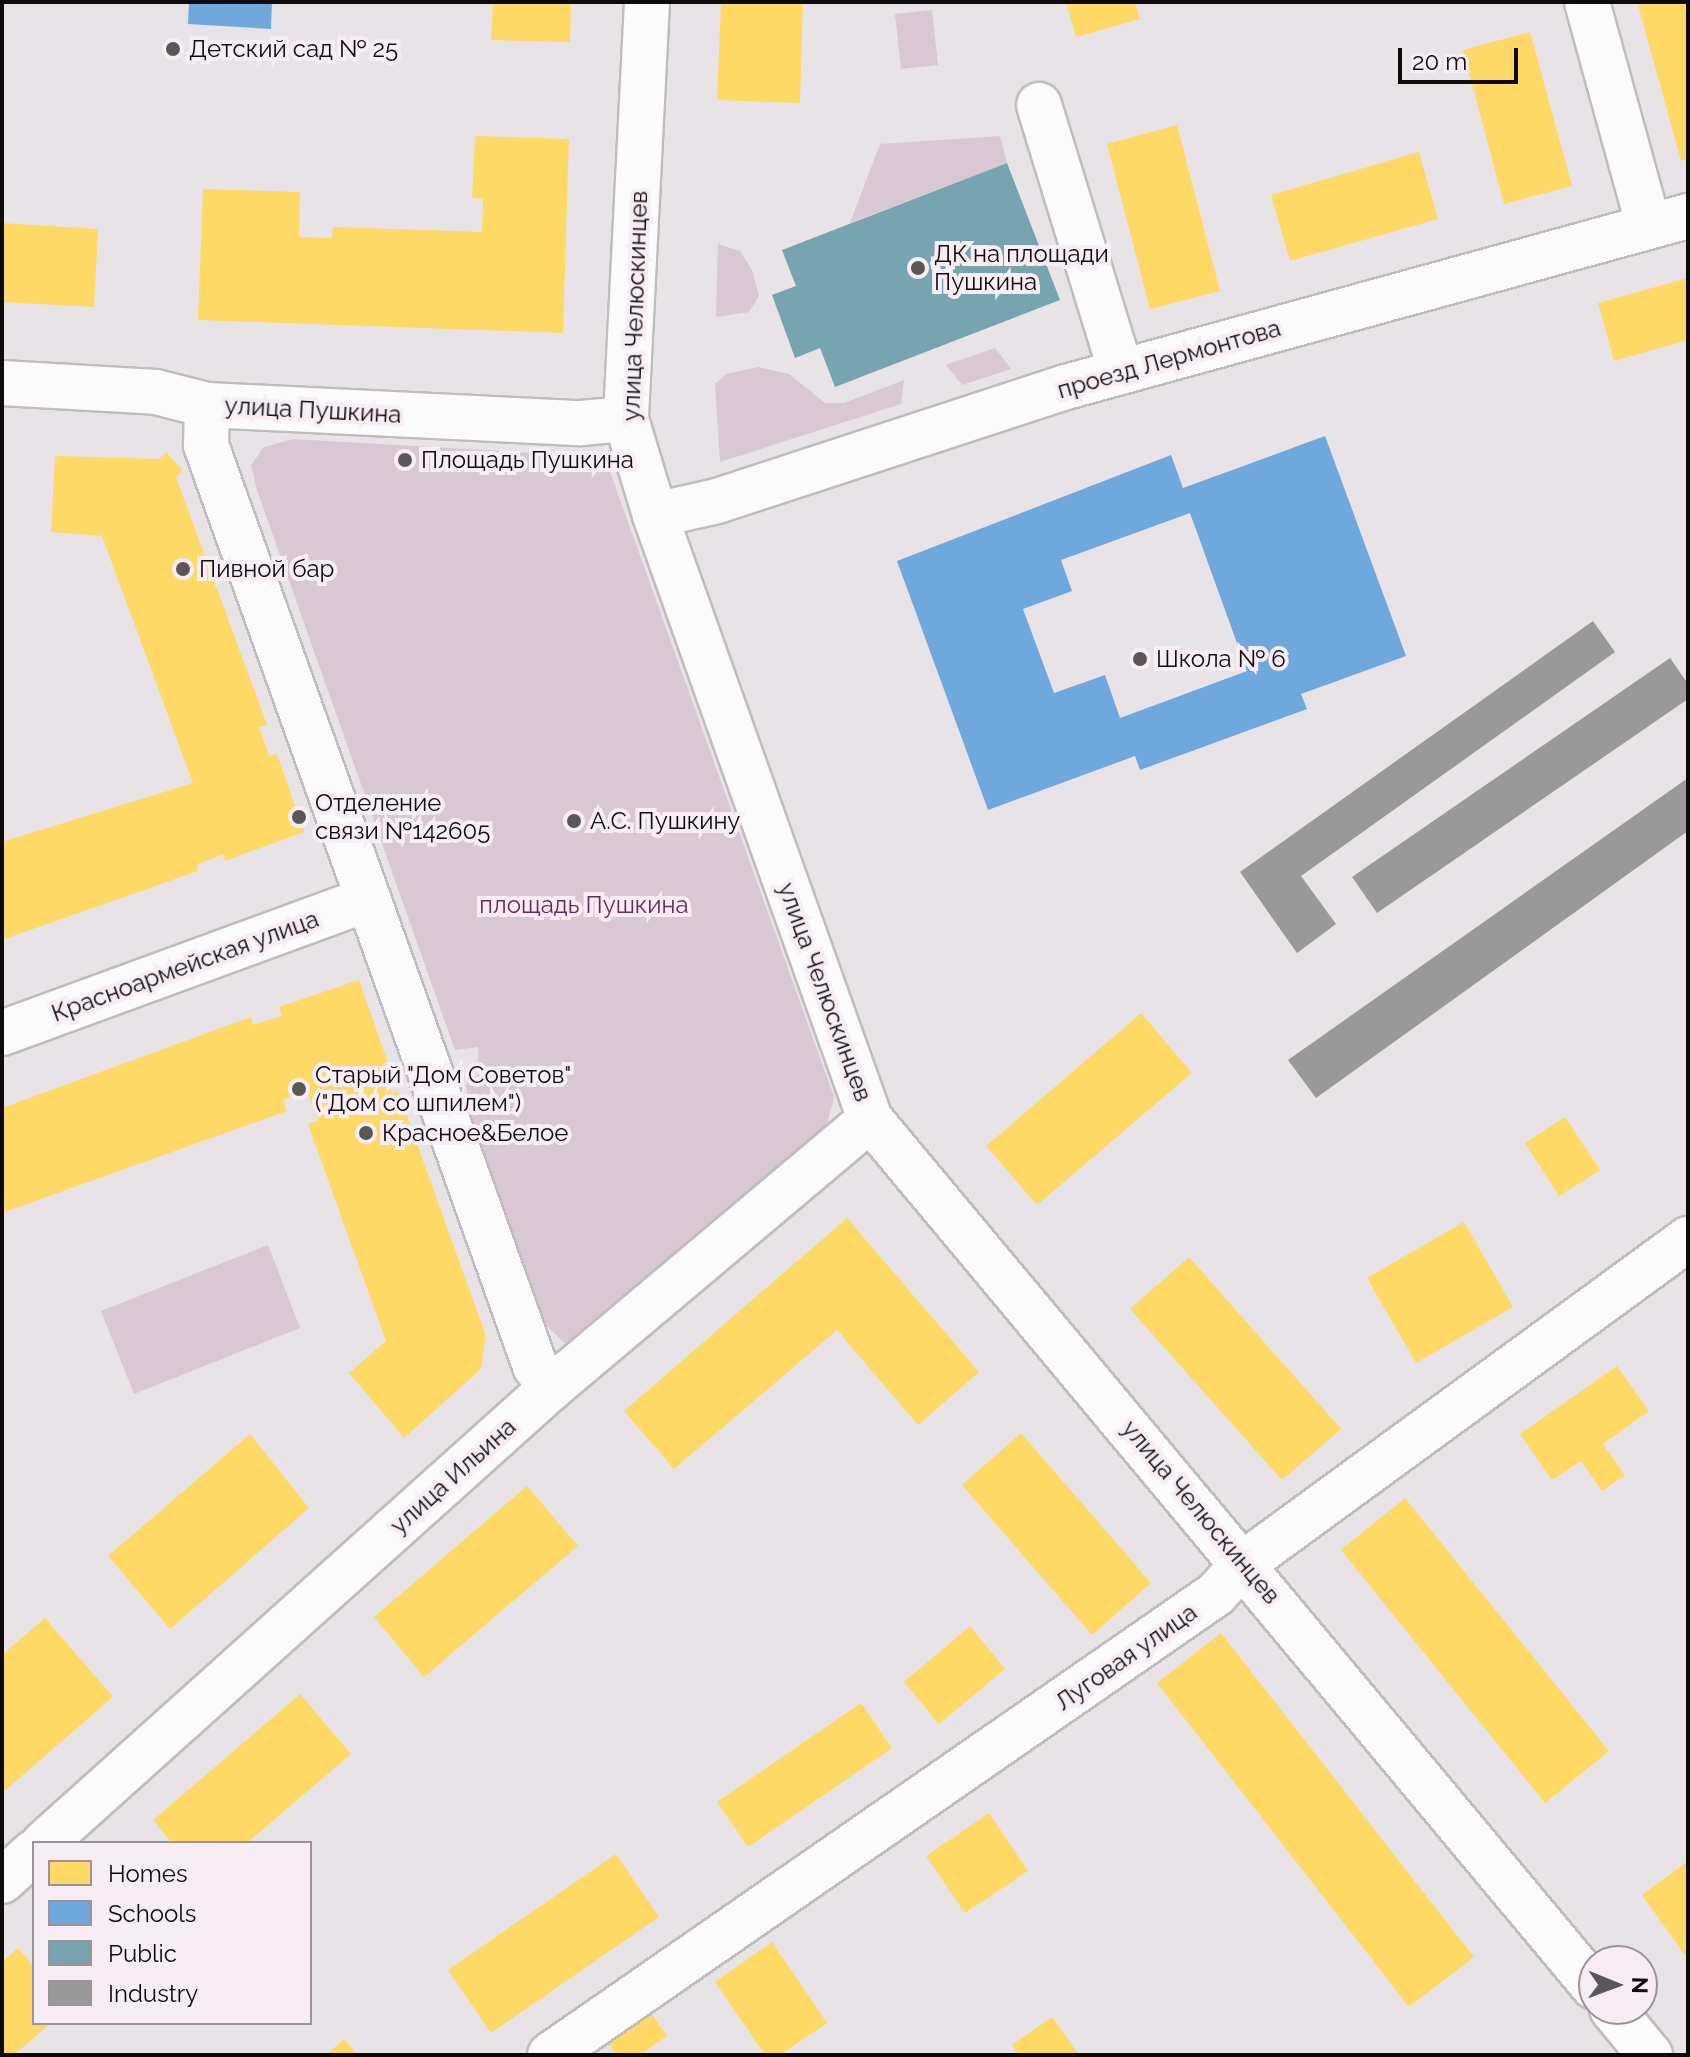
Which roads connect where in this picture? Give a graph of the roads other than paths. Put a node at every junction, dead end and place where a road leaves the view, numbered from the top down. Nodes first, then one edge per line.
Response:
1 (647, 2) edge
2 (1587, 2) edge
3 (1039, 105) dead end
4 (1669, 221) edge
5 (1121, 372) junction
6 (2, 383) edge
7 (207, 405) junction
8 (626, 419) junction
9 (655, 515) junction
10 (368, 899) junction
11 (2, 1033) edge
12 (870, 1119) junction
13 (1688, 1239) edge
14 (551, 1388) junction
15 (1244, 1563) junction
16 (46, 1841) edge
17 (32, 1854) edge
18 (2, 1881) edge
19 (1578, 1968) edge
20 (1625, 2025) edge
21 (550, 2055) edge
22 (1650, 2055) edge

1 - 8 street, улица Челюскинцев
2 - 4 street
3 - 5 street
4 - 5 street, проезд Лермонтова
5 - 9 street, проезд Лермонтова
6 - 7 street, улица Пушкина
7 - 8 street, улица Пушкина
7 - 10 street
8 - 9 street, улица Челюскинцев
9 - 12 street, улица Челюскинцев
10 - 11 street, Красноармейская улица
10 - 14 street
12 - 14 street, улица Ильина
12 - 15 street, улица Челюскинцев
13 - 15 street, Луговая улица
14 - 16 street, улица Ильина
15 - 19 street, улица Челюскинцев
15 - 21 street, Луговая улица
17 - 18 street
20 - 22 street

